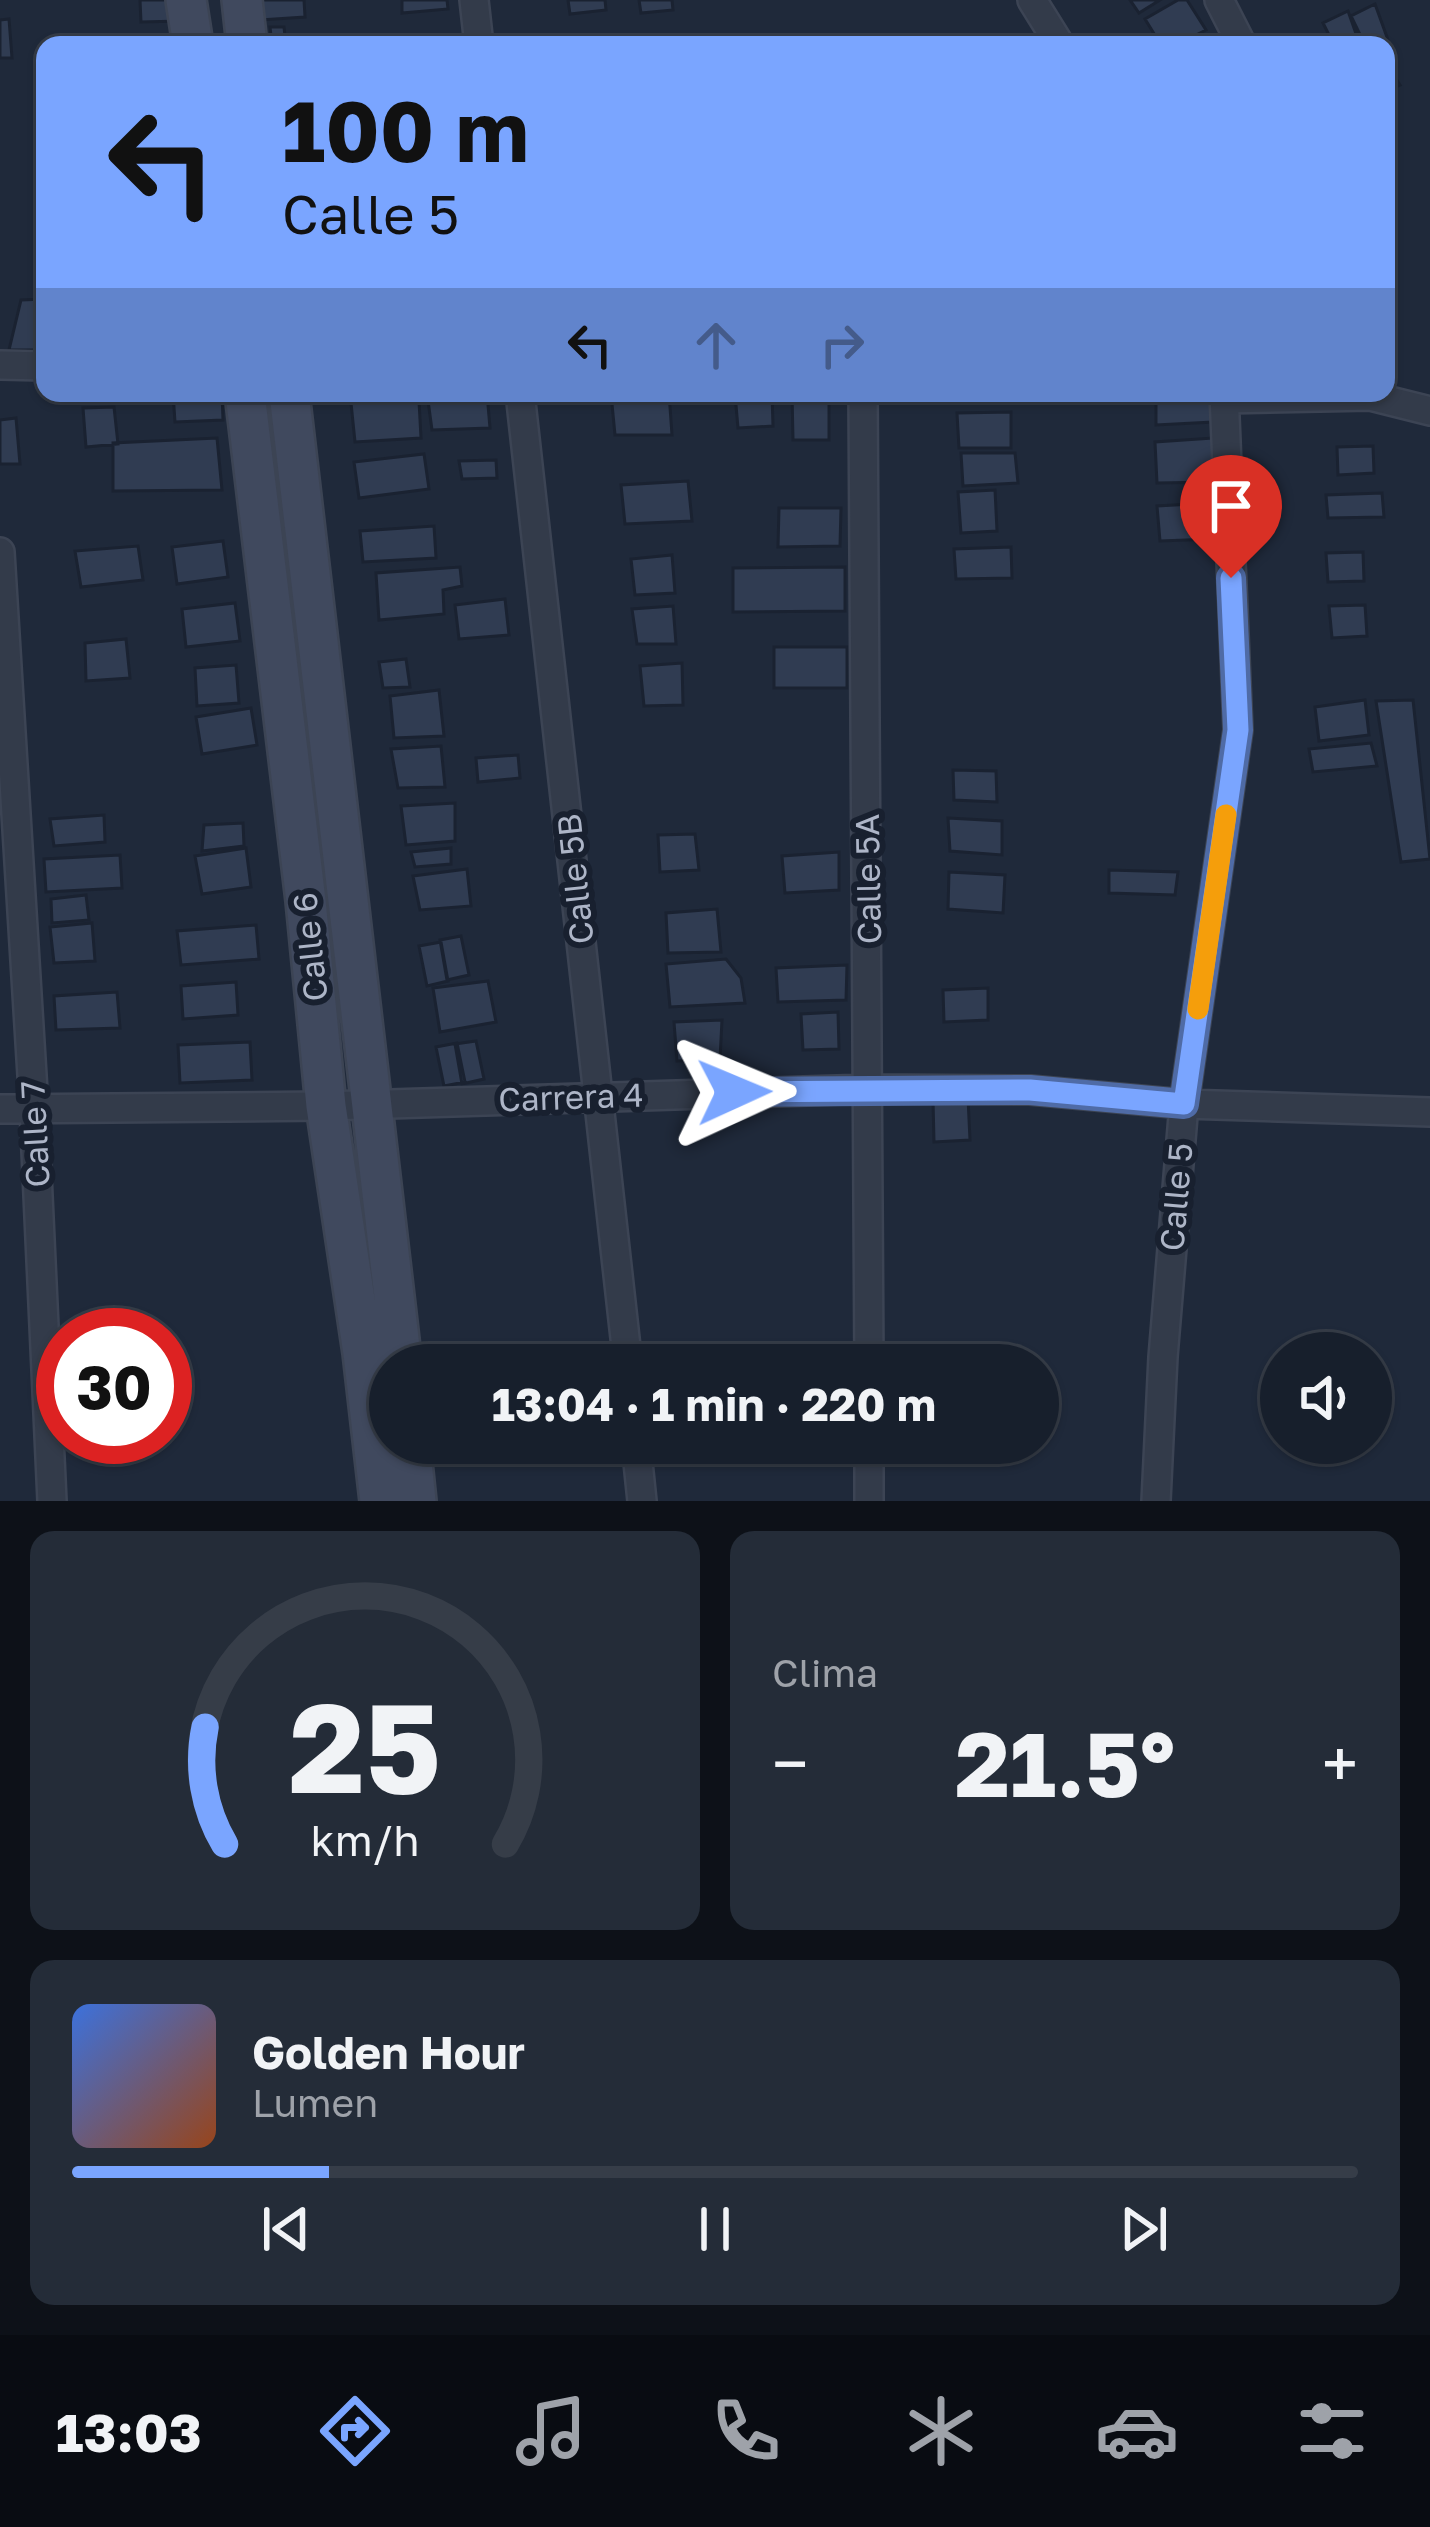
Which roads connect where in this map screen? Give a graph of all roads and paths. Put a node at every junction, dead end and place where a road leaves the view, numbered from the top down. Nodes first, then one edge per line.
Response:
1 (186, 0) edge
2 (242, 0) edge
3 (474, 0) edge
4 (1031, 0) edge
5 (1219, 0) edge
6 (192, 36) edge
7 (246, 36) edge
8 (478, 36) edge
9 (1054, 36) edge
10 (1237, 36) edge
11 (0, 365) edge
12 (36, 366) edge
13 (246, 402) edge
14 (290, 402) edge
15 (521, 402) edge
16 (863, 402) edge
17 (1224, 402) edge
18 (1394, 402) edge
19 (1430, 411) edge
20 (0, 553) edge
21 (347, 899) junction
22 (306, 902) junction
23 (870, 1089) junction
24 (599, 1095) junction
25 (1184, 1104) junction
26 (370, 1105) junction
27 (326, 1106) junction
28 (0, 1108) edge
29 (34, 1108) junction
30 (1430, 1112) edge
31 (399, 1344) edge
32 (626, 1344) edge
33 (869, 1344) edge
34 (412, 1464) edge
35 (638, 1464) edge
36 (869, 1464) edge
37 (52, 1501) edge
38 (380, 1501) edge
39 (416, 1501) edge
40 (642, 1501) edge
41 (869, 1501) edge
42 (1156, 1501) edge

1 - 6 street
2 - 7 street
3 - 8 street
4 - 9 street
5 - 10 street
11 - 12 street
13 - 22 street, Calle 6
14 - 21 street, Calle 6
15 - 24 street, Calle 5B
16 - 23 street, Calle 5A
17 - 25 street, Calle 5
18 - 19 street
20 - 29 street, Calle 7
21 - 22 street
21 - 26 street, Calle 6
22 - 27 street, Calle 6
23 - 24 street, Carrera 4
23 - 25 street, Carrera 4
23 - 33 street, Calle 5A
24 - 26 street, Carrera 4
24 - 32 street, Calle 5B
25 - 30 street, Carrera 4
25 - 42 street, Calle 5
26 - 27 street, Carrera 4
26 - 31 street, Calle 6
27 - 29 street, Carrera 4
27 - 38 street, Calle 6
28 - 29 street, Carrera 4
29 - 37 street, Calle 7
34 - 39 street
35 - 40 street
36 - 41 street

